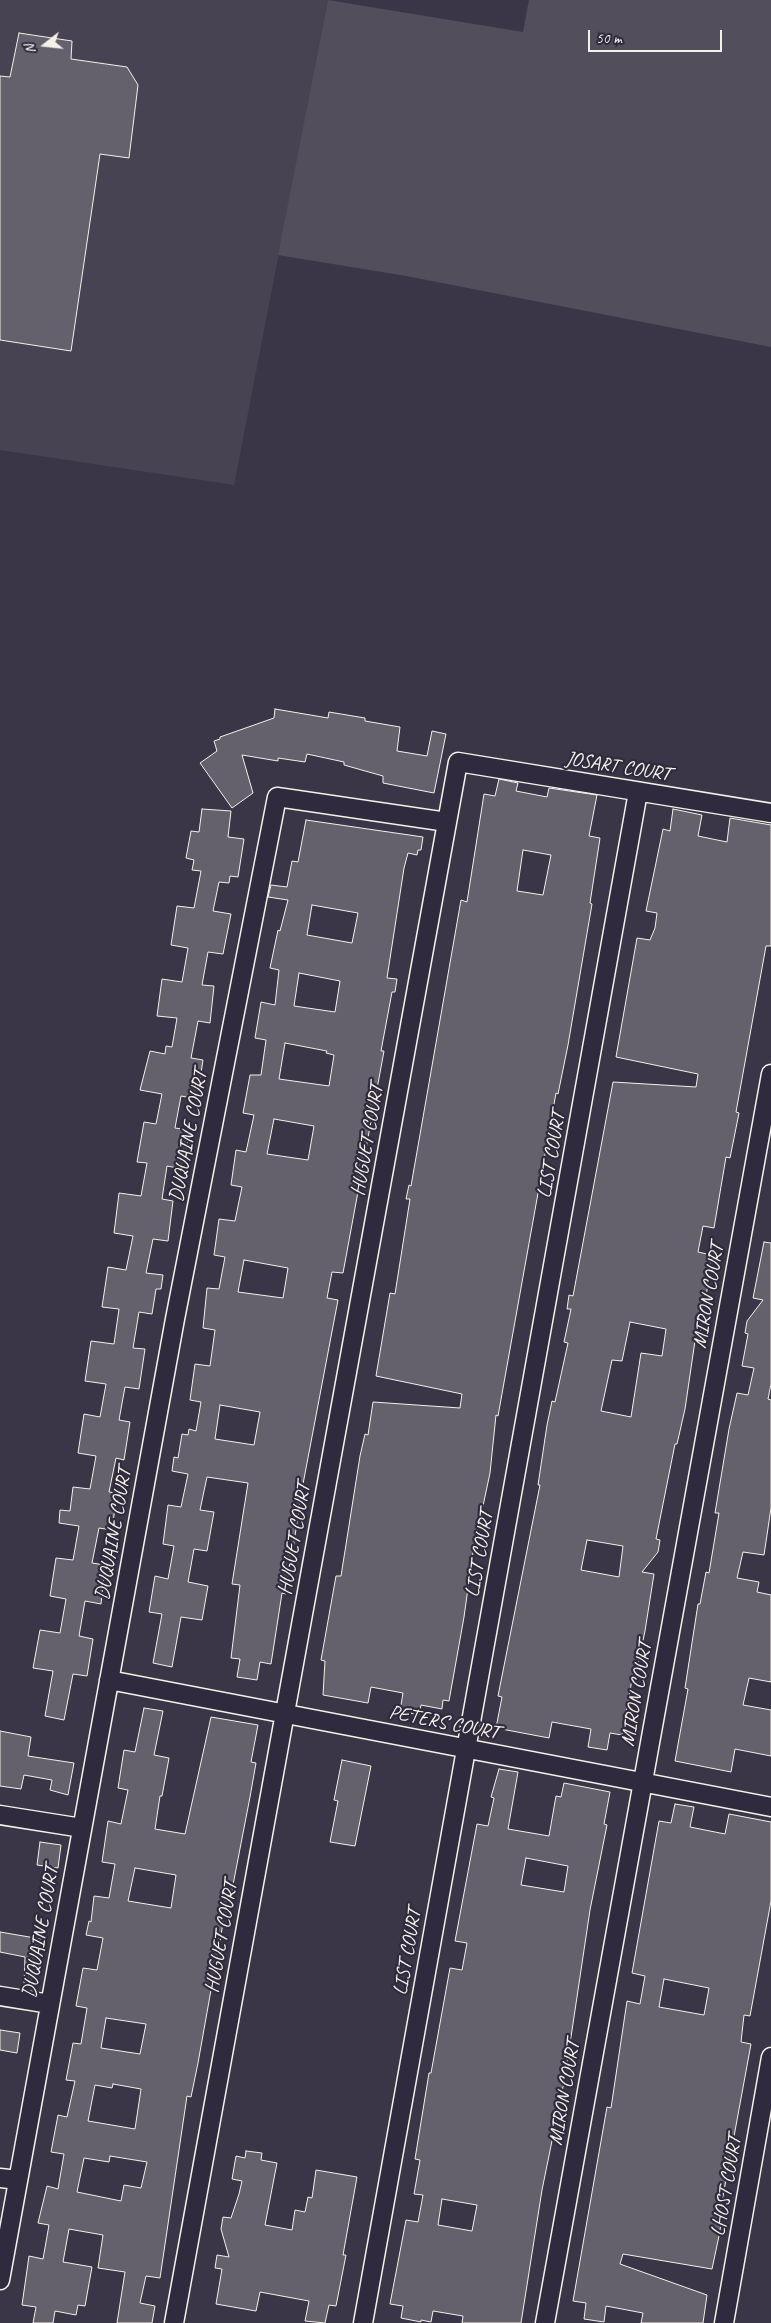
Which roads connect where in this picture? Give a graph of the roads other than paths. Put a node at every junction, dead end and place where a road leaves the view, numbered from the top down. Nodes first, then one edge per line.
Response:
1 (458, 762) joint
2 (638, 792) junction
3 (771, 813) edge
4 (447, 822) junction
5 (771, 1074) edge
6 (109, 1680) junction
7 (285, 1714) junction
8 (466, 1749) junction
9 (643, 1782) junction
10 (771, 1807) edge
11 (0, 1815) edge
12 (82, 1828) junction
13 (0, 1996) edge
14 (50, 2004) junction
15 (771, 2057) edge
16 (0, 2178) edge
17 (18, 2180) junction
18 (0, 2280) edge
19 (174, 2323) edge
20 (363, 2323) edge
21 (546, 2323) edge
22 (724, 2323) edge

1 - 2 street, JOSART COURT
1 - 4 street, HUGUET COURT
2 - 3 street, JOSART COURT
2 - 8 street, LIST COURT
4 - 6 street, DUQUAINE COURT
4 - 7 street, HUGUET COURT
5 - 9 street, MIRON COURT
6 - 7 street, PETERS COURT
6 - 12 street, DUQUAINE COURT
7 - 8 street, PETERS COURT
7 - 19 street, HUGUET COURT
8 - 9 street, PETERS COURT
8 - 20 street, LIST COURT
9 - 10 street, PETERS COURT
9 - 21 street, MIRON COURT
11 - 12 street
12 - 14 street, DUQUAINE COURT
13 - 14 street
14 - 17 street, DUQUAINE COURT
15 - 22 street, LHOST COURT
16 - 17 street
17 - 18 street, DUQUAINE COURT

